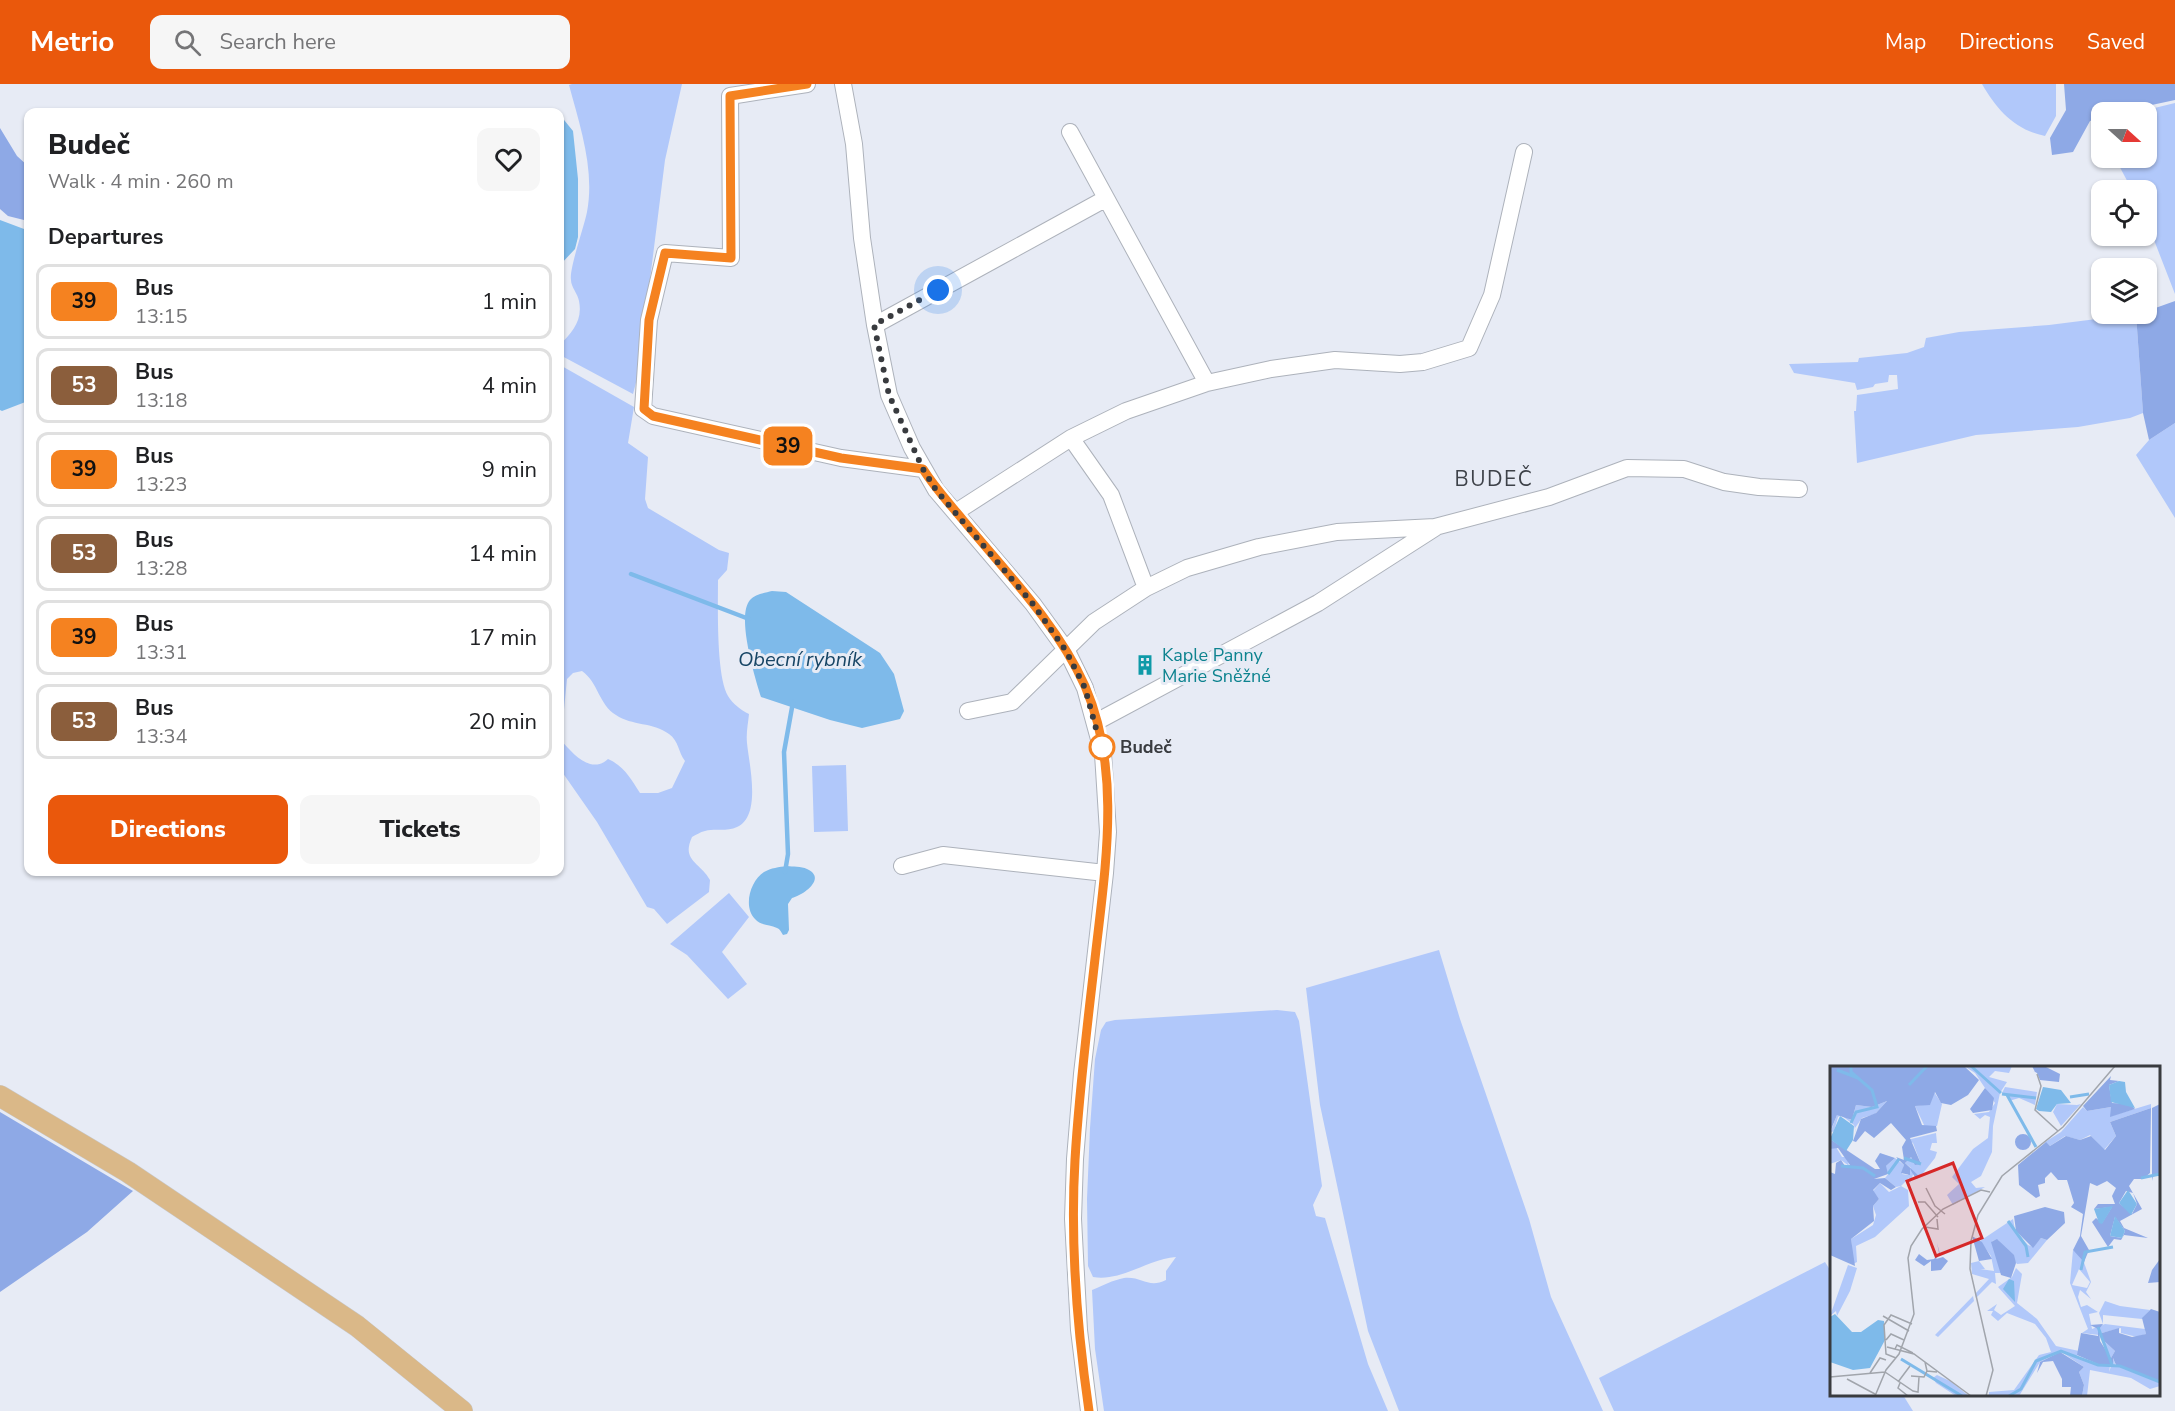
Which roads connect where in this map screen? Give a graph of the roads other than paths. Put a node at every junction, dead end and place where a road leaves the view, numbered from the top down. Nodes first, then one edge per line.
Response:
1 (807, 84) edge
2 (843, 84) edge
3 (1070, 132) dead end
4 (1524, 152) dead end
5 (1105, 199) junction
6 (874, 325) junction
7 (1207, 383) junction
8 (1071, 438) junction
9 (923, 469) junction
10 (1799, 489) dead end
11 (956, 512) junction
12 (1435, 527) junction
13 (1146, 588) junction
14 (1066, 651) junction
15 (968, 711) dead end
16 (1096, 722) junction
17 (902, 866) dead end
18 (1105, 873) junction
19 (0, 1096) edge
20 (462, 1411) edge
21 (1089, 1411) edge

1 - 9 street
2 - 6 street
3 - 5 street
4 - 7 street
5 - 6 street
5 - 7 street
6 - 9 street
7 - 8 street
8 - 11 street
8 - 13 street
9 - 11 street
10 - 12 street
11 - 14 street
12 - 13 street
12 - 16 street
13 - 14 street
14 - 15 street
14 - 16 street
16 - 18 street
17 - 18 street
18 - 21 street
19 - 20 main road

